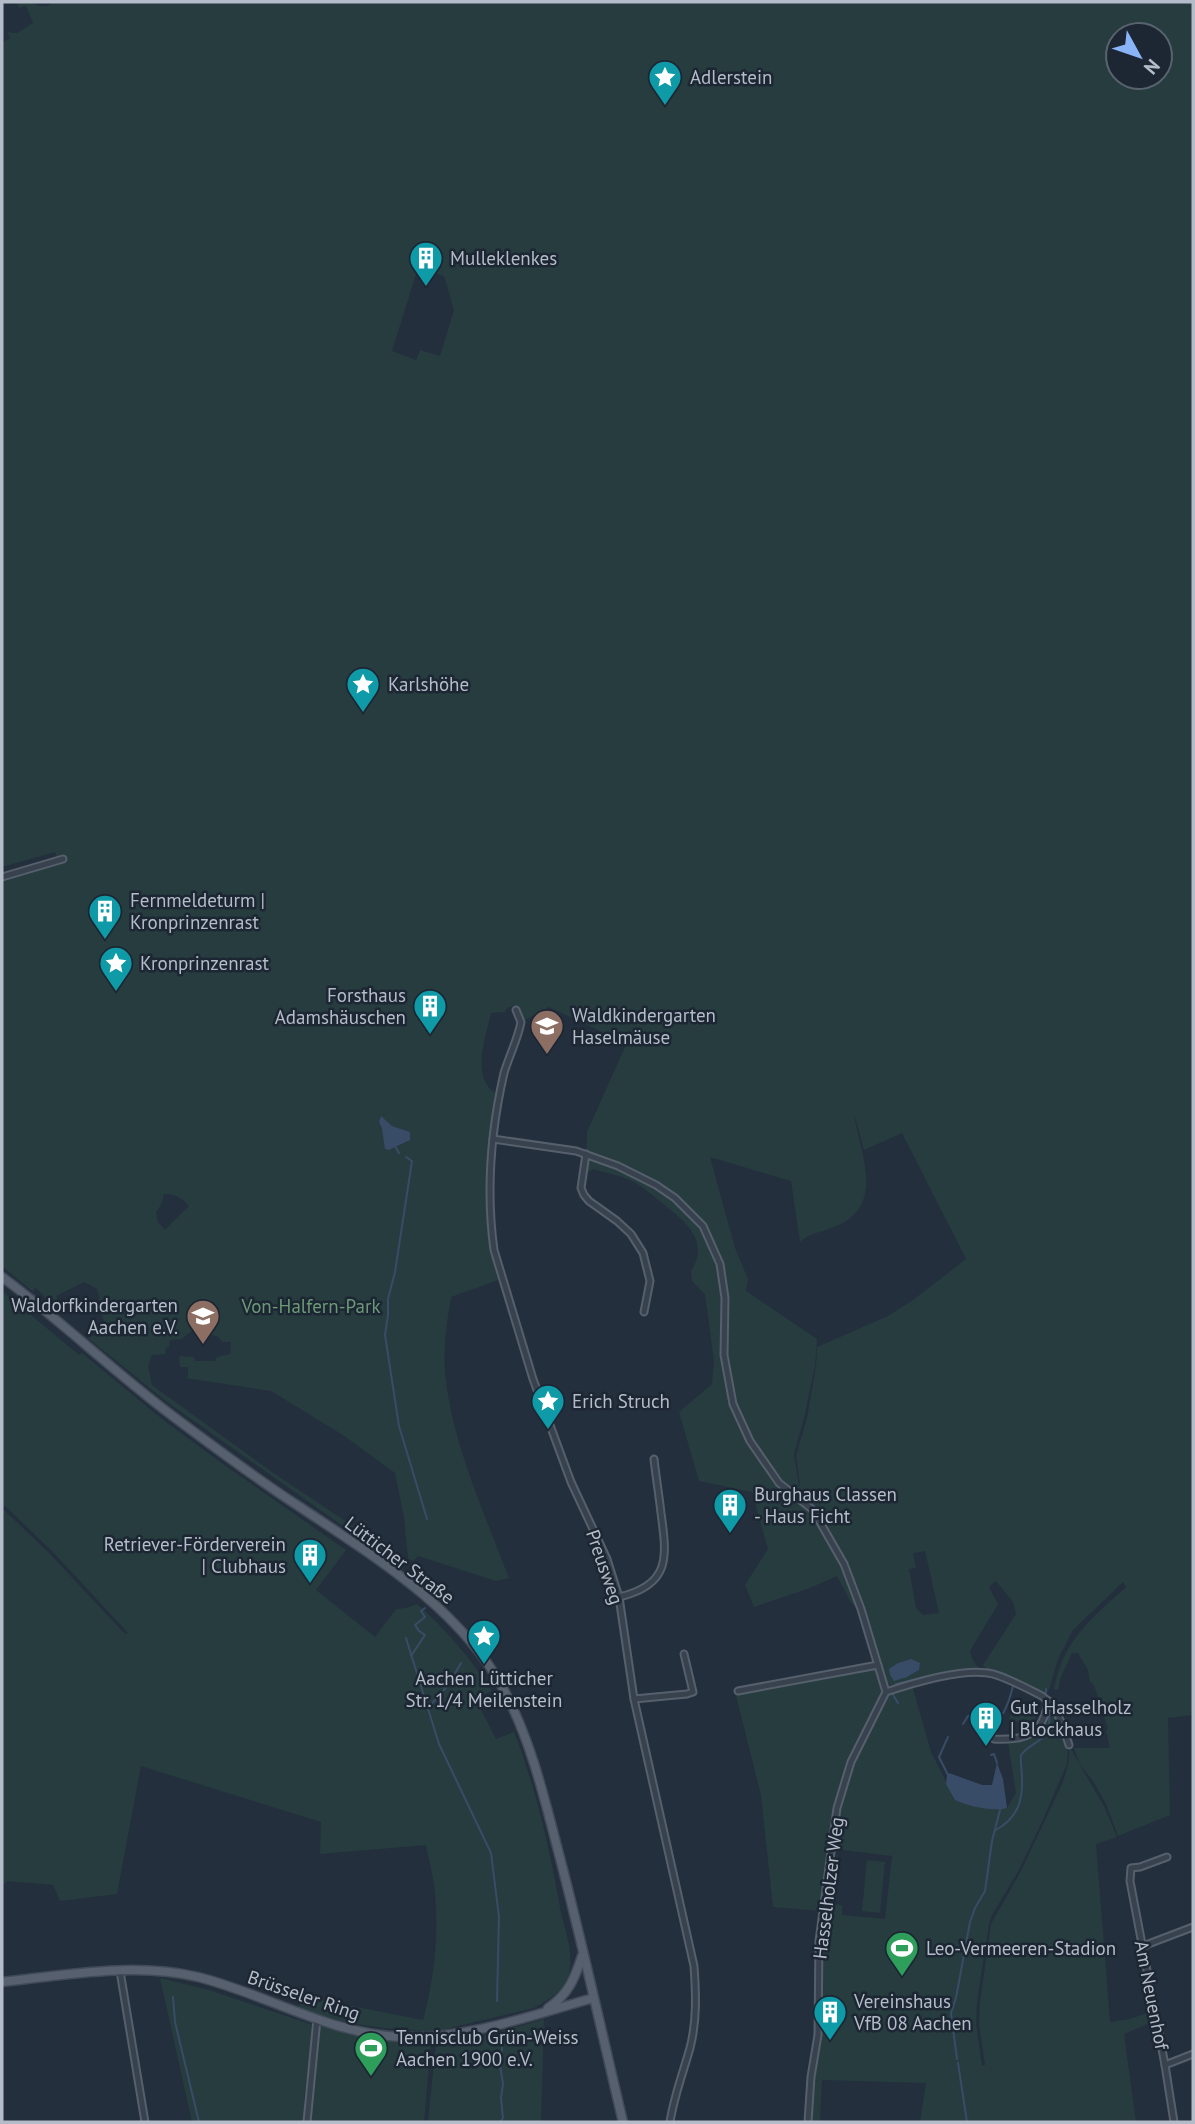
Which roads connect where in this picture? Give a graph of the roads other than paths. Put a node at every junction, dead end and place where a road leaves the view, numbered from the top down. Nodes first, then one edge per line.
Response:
1 (63, 859) dead end
2 (2, 877) edge
3 (516, 1010) dead end
4 (493, 1139) junction
5 (586, 1154) junction
6 (2, 1277) edge
7 (644, 1312) dead end
8 (654, 1459) dead end
9 (619, 1597) junction
10 (684, 1654) dead end
11 (878, 1665) junction
12 (738, 1691) dead end
13 (886, 1692) junction
14 (634, 1699) junction
15 (1049, 1701) junction
16 (994, 1738) dead end
17 (1069, 1745) dead end
18 (1167, 1857) dead end
19 (1193, 1927) edge
20 (1143, 1946) junction
21 (583, 1953) junction
22 (120, 1971) junction
23 (2, 1982) edge
24 (593, 1998) junction
25 (537, 2015) junction
26 (317, 2019) junction
27 (1193, 2054) edge
28 (1165, 2065) junction
29 (145, 2122) edge
30 (307, 2122) edge
31 (623, 2122) edge
32 (670, 2122) edge
33 (808, 2122) edge
34 (1174, 2122) edge

1 - 2 street
3 - 4 street, Preusweg
4 - 5 street
4 - 9 street, Preusweg
5 - 7 street
5 - 11 street
6 - 21 main road, Lütticher Straße
8 - 9 street
9 - 14 street, Preusweg
10 - 14 street
11 - 12 street
11 - 13 street
13 - 15 street
13 - 33 street, Hasselholzer Weg
14 - 32 street, Preusweg
15 - 16 street
15 - 17 street
18 - 20 street, Am Neuenhof
19 - 20 street
20 - 28 street, Am Neuenhof
21 - 24 main road, Lütticher Straße
21 - 25 main road
22 - 23 main road, Brüsseler Ring
22 - 26 main road, Brüsseler Ring
22 - 29 street
24 - 25 main road, Brüsseler Ring
24 - 31 main road, Lütticher Straße
25 - 26 main road, Brüsseler Ring
26 - 30 street
27 - 28 street
28 - 34 street, Am Neuenhof

